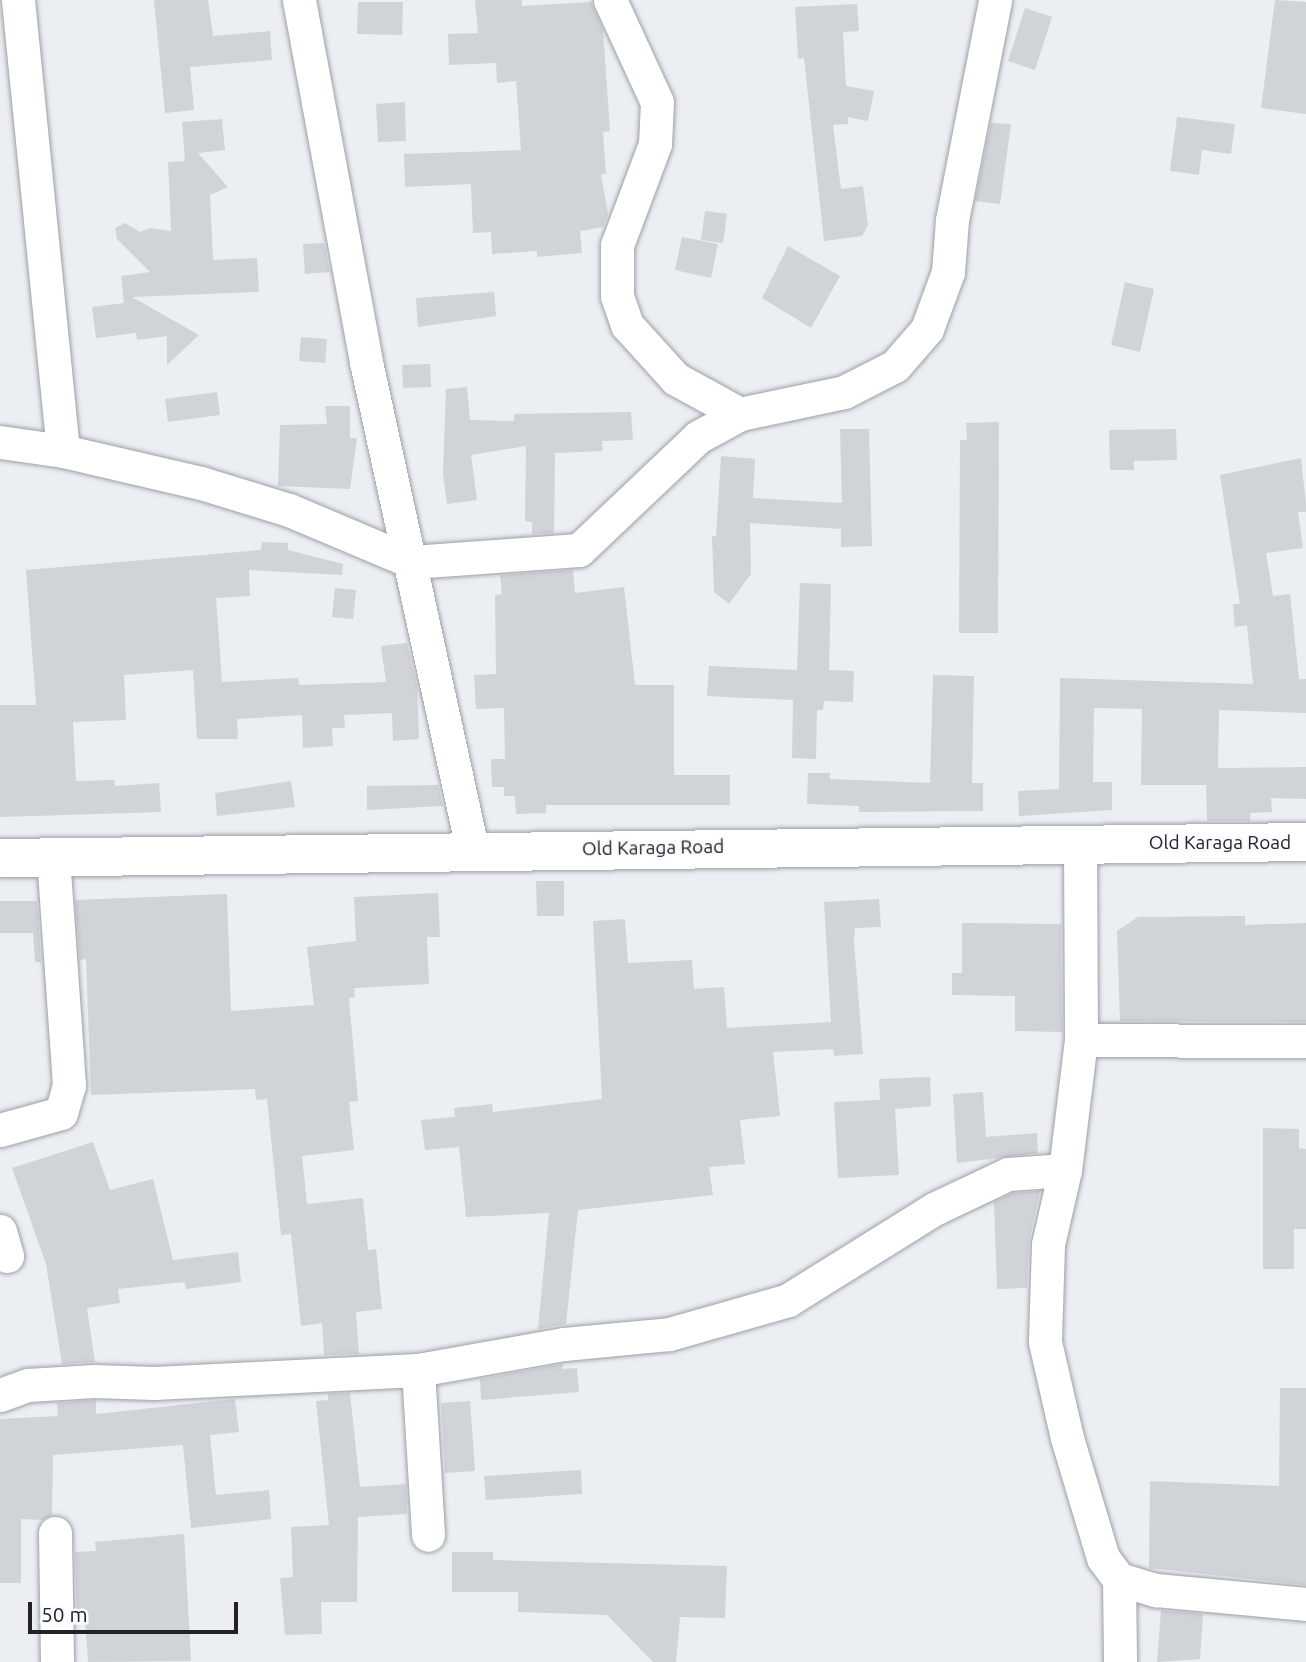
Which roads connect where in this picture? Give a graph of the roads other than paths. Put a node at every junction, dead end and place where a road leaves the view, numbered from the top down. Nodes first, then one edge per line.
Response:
1 (18, 0) edge
2 (299, 0) edge
3 (610, 0) edge
4 (995, 0) edge
5 (740, 414) junction
6 (0, 442) edge
7 (62, 451) junction
8 (412, 562) junction
9 (1306, 842) edge
10 (1080, 844) junction
11 (472, 849) junction
12 (53, 857) junction
13 (0, 858) edge
14 (1081, 1040) junction
15 (1306, 1041) edge
16 (0, 1130) edge
17 (1065, 1170) junction
18 (418, 1370) junction
19 (0, 1395) edge
20 (55, 1533) dead end
21 (428, 1535) dead end
22 (1119, 1579) junction
23 (1306, 1604) edge
24 (57, 1662) edge
25 (1120, 1662) edge

1 - 7 street
2 - 8 street
3 - 5 street
4 - 5 street
5 - 8 street
6 - 7 street
7 - 8 street
8 - 11 street
9 - 10 street, Old Karaga Road
10 - 11 street, Old Karaga Road
10 - 14 street
11 - 12 street, Old Karaga Road
12 - 13 street, Old Karaga Road
12 - 16 street
14 - 15 street
14 - 17 street
17 - 18 street
17 - 22 street
18 - 19 street
18 - 21 street
20 - 24 street
22 - 23 street
22 - 25 street

